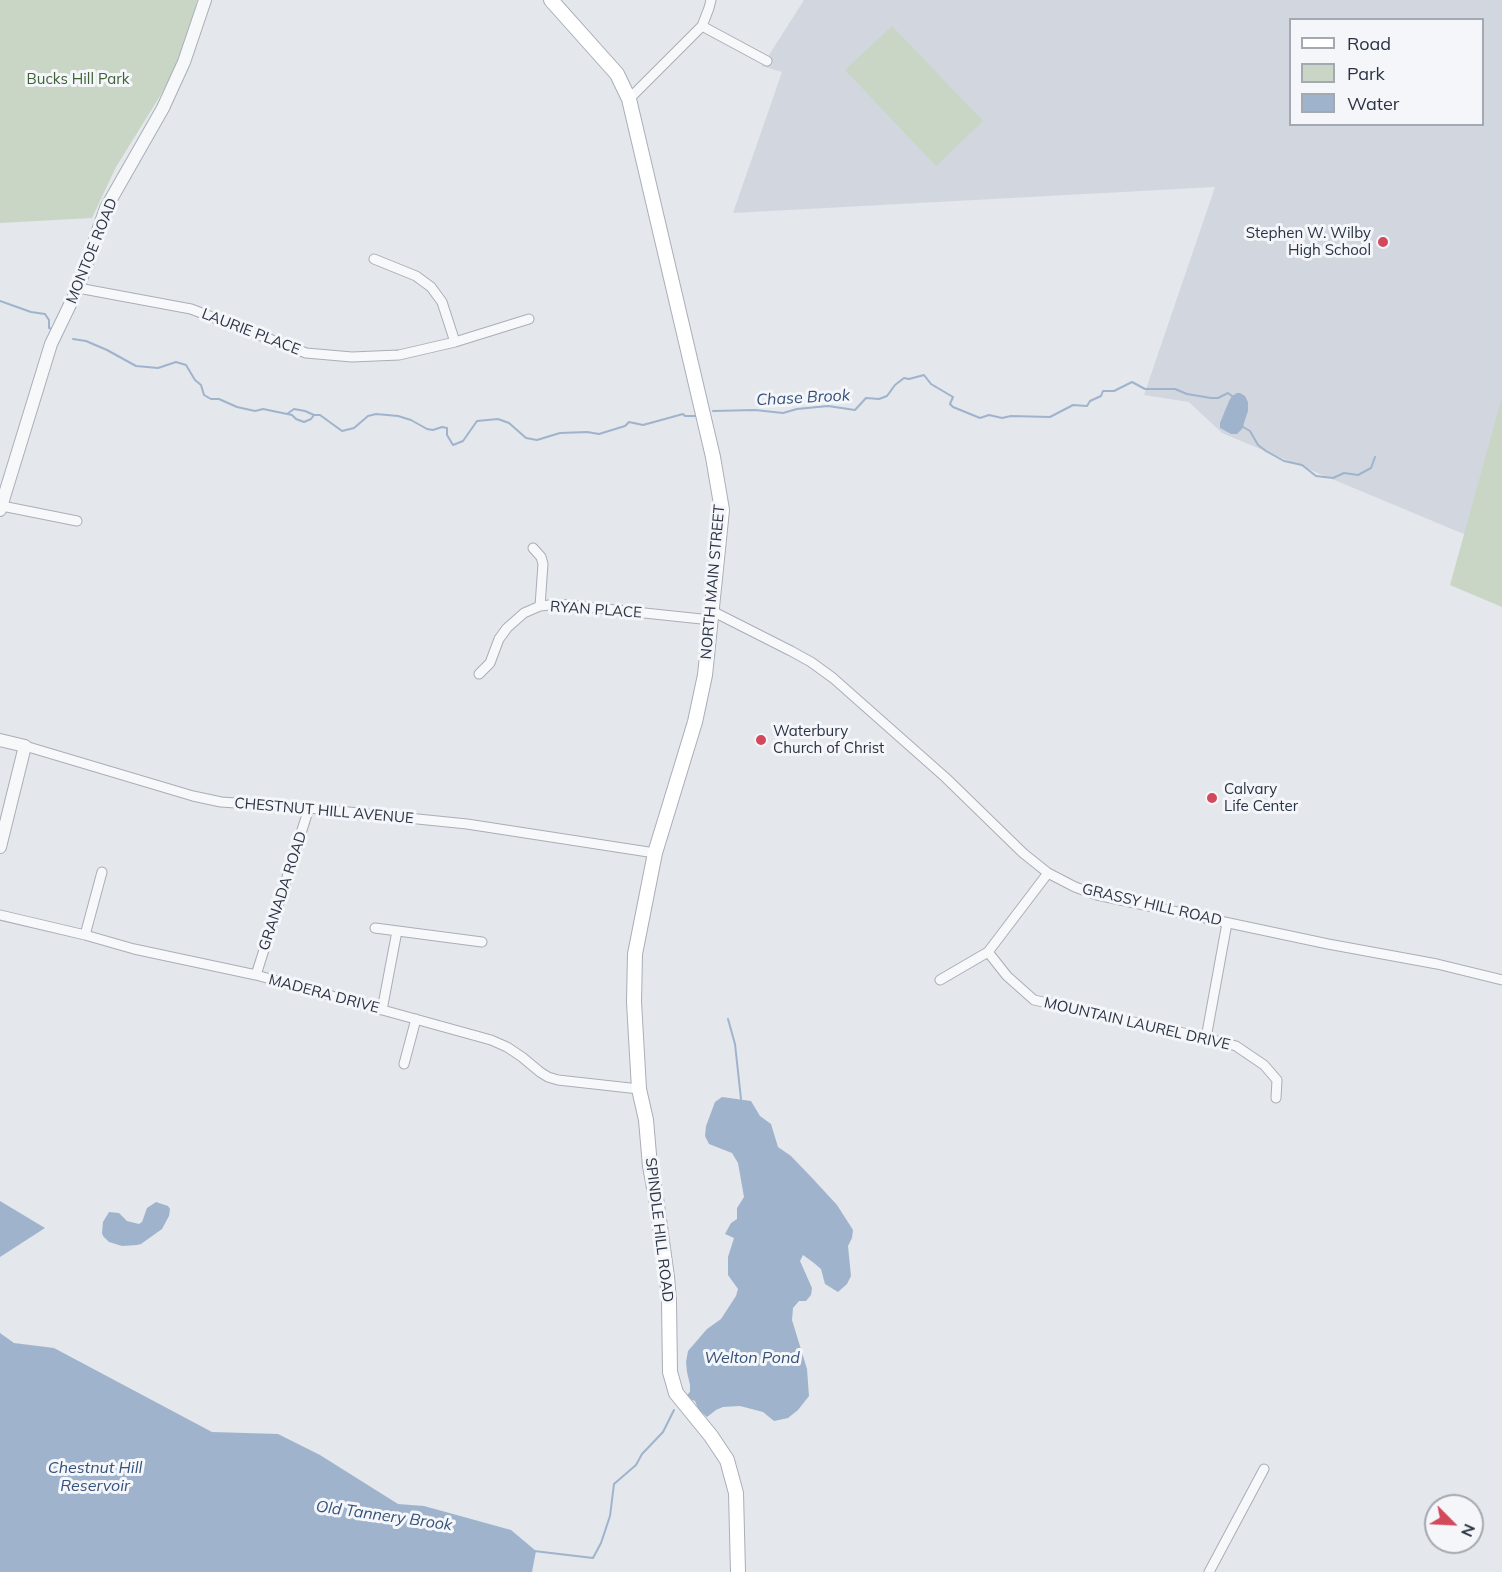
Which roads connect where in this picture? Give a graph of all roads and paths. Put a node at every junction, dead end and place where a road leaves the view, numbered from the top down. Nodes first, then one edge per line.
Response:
1 (205, 0) edge
2 (551, 0) edge
3 (711, 0) edge
4 (702, 26) junction
5 (767, 61) dead end
6 (629, 99) junction
7 (374, 259) dead end
8 (78, 288) junction
9 (529, 319) dead end
10 (455, 342) junction
11 (1, 508) edge
12 (76, 520) dead end
13 (533, 548) dead end
14 (540, 606) junction
15 (711, 616) junction
16 (480, 674) dead end
17 (0, 740) edge
18 (25, 746) junction
19 (309, 808) junction
20 (0, 847) edge
21 (655, 853) junction
22 (102, 872) dead end
23 (1048, 873) junction
24 (0, 915) edge
25 (1227, 923) junction
26 (375, 928) dead end
27 (397, 931) junction
28 (85, 935) junction
29 (482, 942) dead end
30 (988, 952) junction
31 (256, 975) junction
32 (940, 980) dead end
33 (1502, 980) edge
34 (382, 1010) junction
35 (416, 1019) junction
36 (1206, 1038) junction
37 (405, 1064) dead end
38 (639, 1089) junction
39 (1276, 1098) dead end
40 (646, 1120) joint
41 (1264, 1469) dead end
42 (738, 1572) edge
43 (1209, 1572) edge

1 - 8 street, MONTOE ROAD
2 - 6 main road, NORTH MAIN STREET
3 - 4 street
4 - 5 street
4 - 6 street
6 - 15 main road, NORTH MAIN STREET
7 - 10 street
8 - 10 street, LAURIE PLACE
8 - 11 street, MONTOE ROAD
9 - 10 street, LAURIE PLACE
11 - 12 street
13 - 14 street
14 - 15 street, RYAN PLACE
14 - 16 street, RYAN PLACE
15 - 21 main road, NORTH MAIN STREET
15 - 23 street, GRASSY HILL ROAD
17 - 18 street, CHESTNUT HILL AVENUE
18 - 19 street, CHESTNUT HILL AVENUE
18 - 20 street
19 - 21 street, CHESTNUT HILL AVENUE
19 - 31 street, GRANADA ROAD
21 - 38 main road, NORTH MAIN STREET
22 - 28 street
23 - 25 street, GRASSY HILL ROAD
23 - 30 street
24 - 28 street, MADERA DRIVE
25 - 33 street, GRASSY HILL ROAD
25 - 36 street
26 - 27 street
27 - 29 street
27 - 34 street
28 - 31 street, MADERA DRIVE
30 - 32 street
30 - 36 street, MOUNTAIN LAUREL DRIVE
31 - 34 street, MADERA DRIVE
34 - 35 street, MADERA DRIVE
35 - 37 street
35 - 38 street, MADERA DRIVE
36 - 39 street, MOUNTAIN LAUREL DRIVE
38 - 40 main road, NORTH MAIN STREET
40 - 42 main road, SPINDLE HILL ROAD
41 - 43 street

